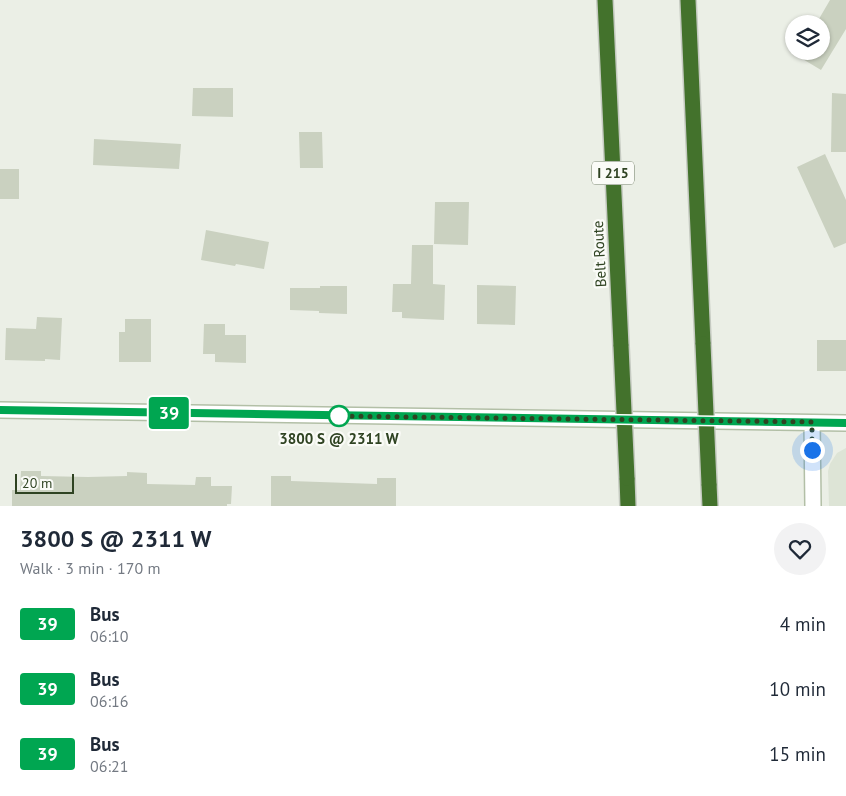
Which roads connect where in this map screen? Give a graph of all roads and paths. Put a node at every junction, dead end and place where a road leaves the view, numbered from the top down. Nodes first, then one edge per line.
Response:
1 (605, 0) edge
2 (688, 0) edge
3 (0, 410) edge
4 (812, 422) junction
5 (846, 423) edge
6 (628, 506) edge
7 (710, 506) edge
8 (813, 506) edge

1 - 6 highway, Belt Route / I 215, bridge
2 - 7 highway, bridge
3 - 4 street
4 - 5 street
4 - 8 street

